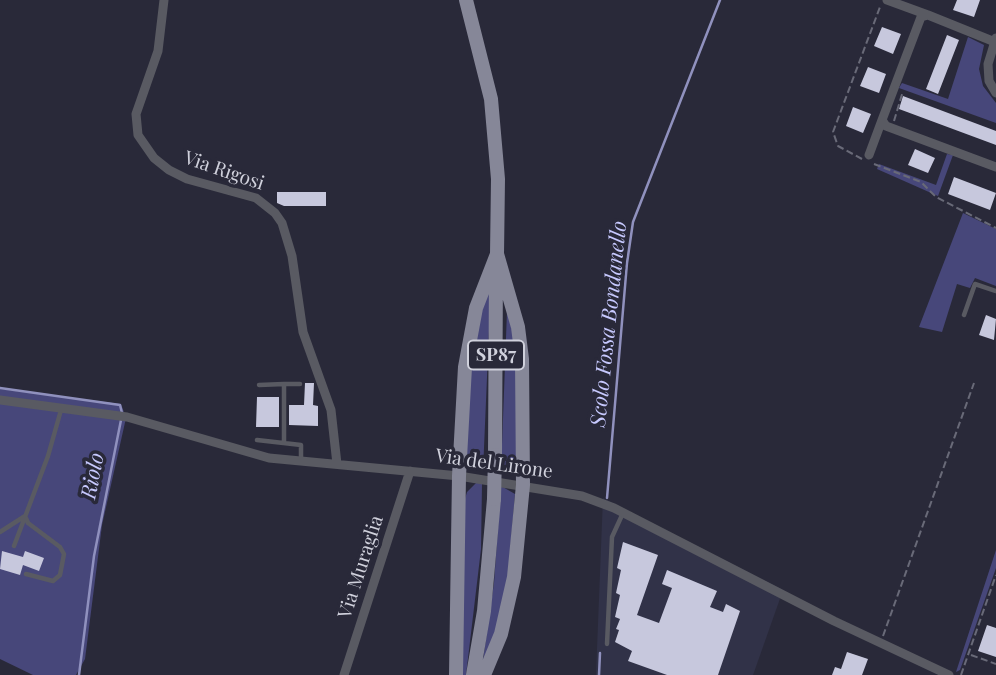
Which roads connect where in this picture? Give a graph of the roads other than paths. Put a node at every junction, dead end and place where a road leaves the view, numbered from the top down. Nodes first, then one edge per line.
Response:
1 (163, 0) edge
2 (466, 0) edge
3 (887, 0) edge
4 (928, 15) junction
5 (995, 40) edge
6 (996, 93) edge
7 (882, 120) junction
8 (869, 155) dead end
9 (996, 167) edge
10 (496, 254) junction
11 (996, 290) edge
12 (964, 315) dead end
13 (284, 384) junction
14 (300, 384) dead end
15 (259, 385) dead end
16 (0, 400) edge
17 (61, 409) junction
18 (257, 440) dead end
19 (284, 443) junction
20 (301, 462) junction
21 (337, 464) junction
22 (410, 471) junction
23 (459, 476) junction
24 (523, 485) junction
25 (623, 512) junction
26 (25, 516) junction
27 (0, 532) edge
28 (14, 546) dead end
29 (26, 574) dead end
30 (607, 644) dead end
31 (344, 675) edge
32 (456, 675) edge
33 (473, 675) edge
34 (484, 675) edge
35 (949, 675) edge

1 - 21 street, Via Rigosi
2 - 10 main road
3 - 4 street
4 - 5 street
4 - 7 street
5 - 6 street
7 - 8 street
7 - 9 street
10 - 23 main road
10 - 24 main road
10 - 33 main road, SP87, bridge
11 - 12 lane
13 - 14 lane
13 - 15 lane
13 - 19 lane
16 - 17 street, Via del Lirone
17 - 20 street, Via del Lirone
17 - 26 lane
18 - 19 lane
19 - 20 lane
20 - 21 street, Via del Lirone
21 - 22 street, Via del Lirone
22 - 23 street, Via del Lirone
22 - 31 street, Via Muraglia
23 - 24 street, Via del Lirone
23 - 32 main road
24 - 25 street, Via del Lirone
24 - 34 main road
25 - 30 lane
25 - 35 street, Via del Lirone
26 - 27 lane
26 - 28 lane
26 - 29 lane

